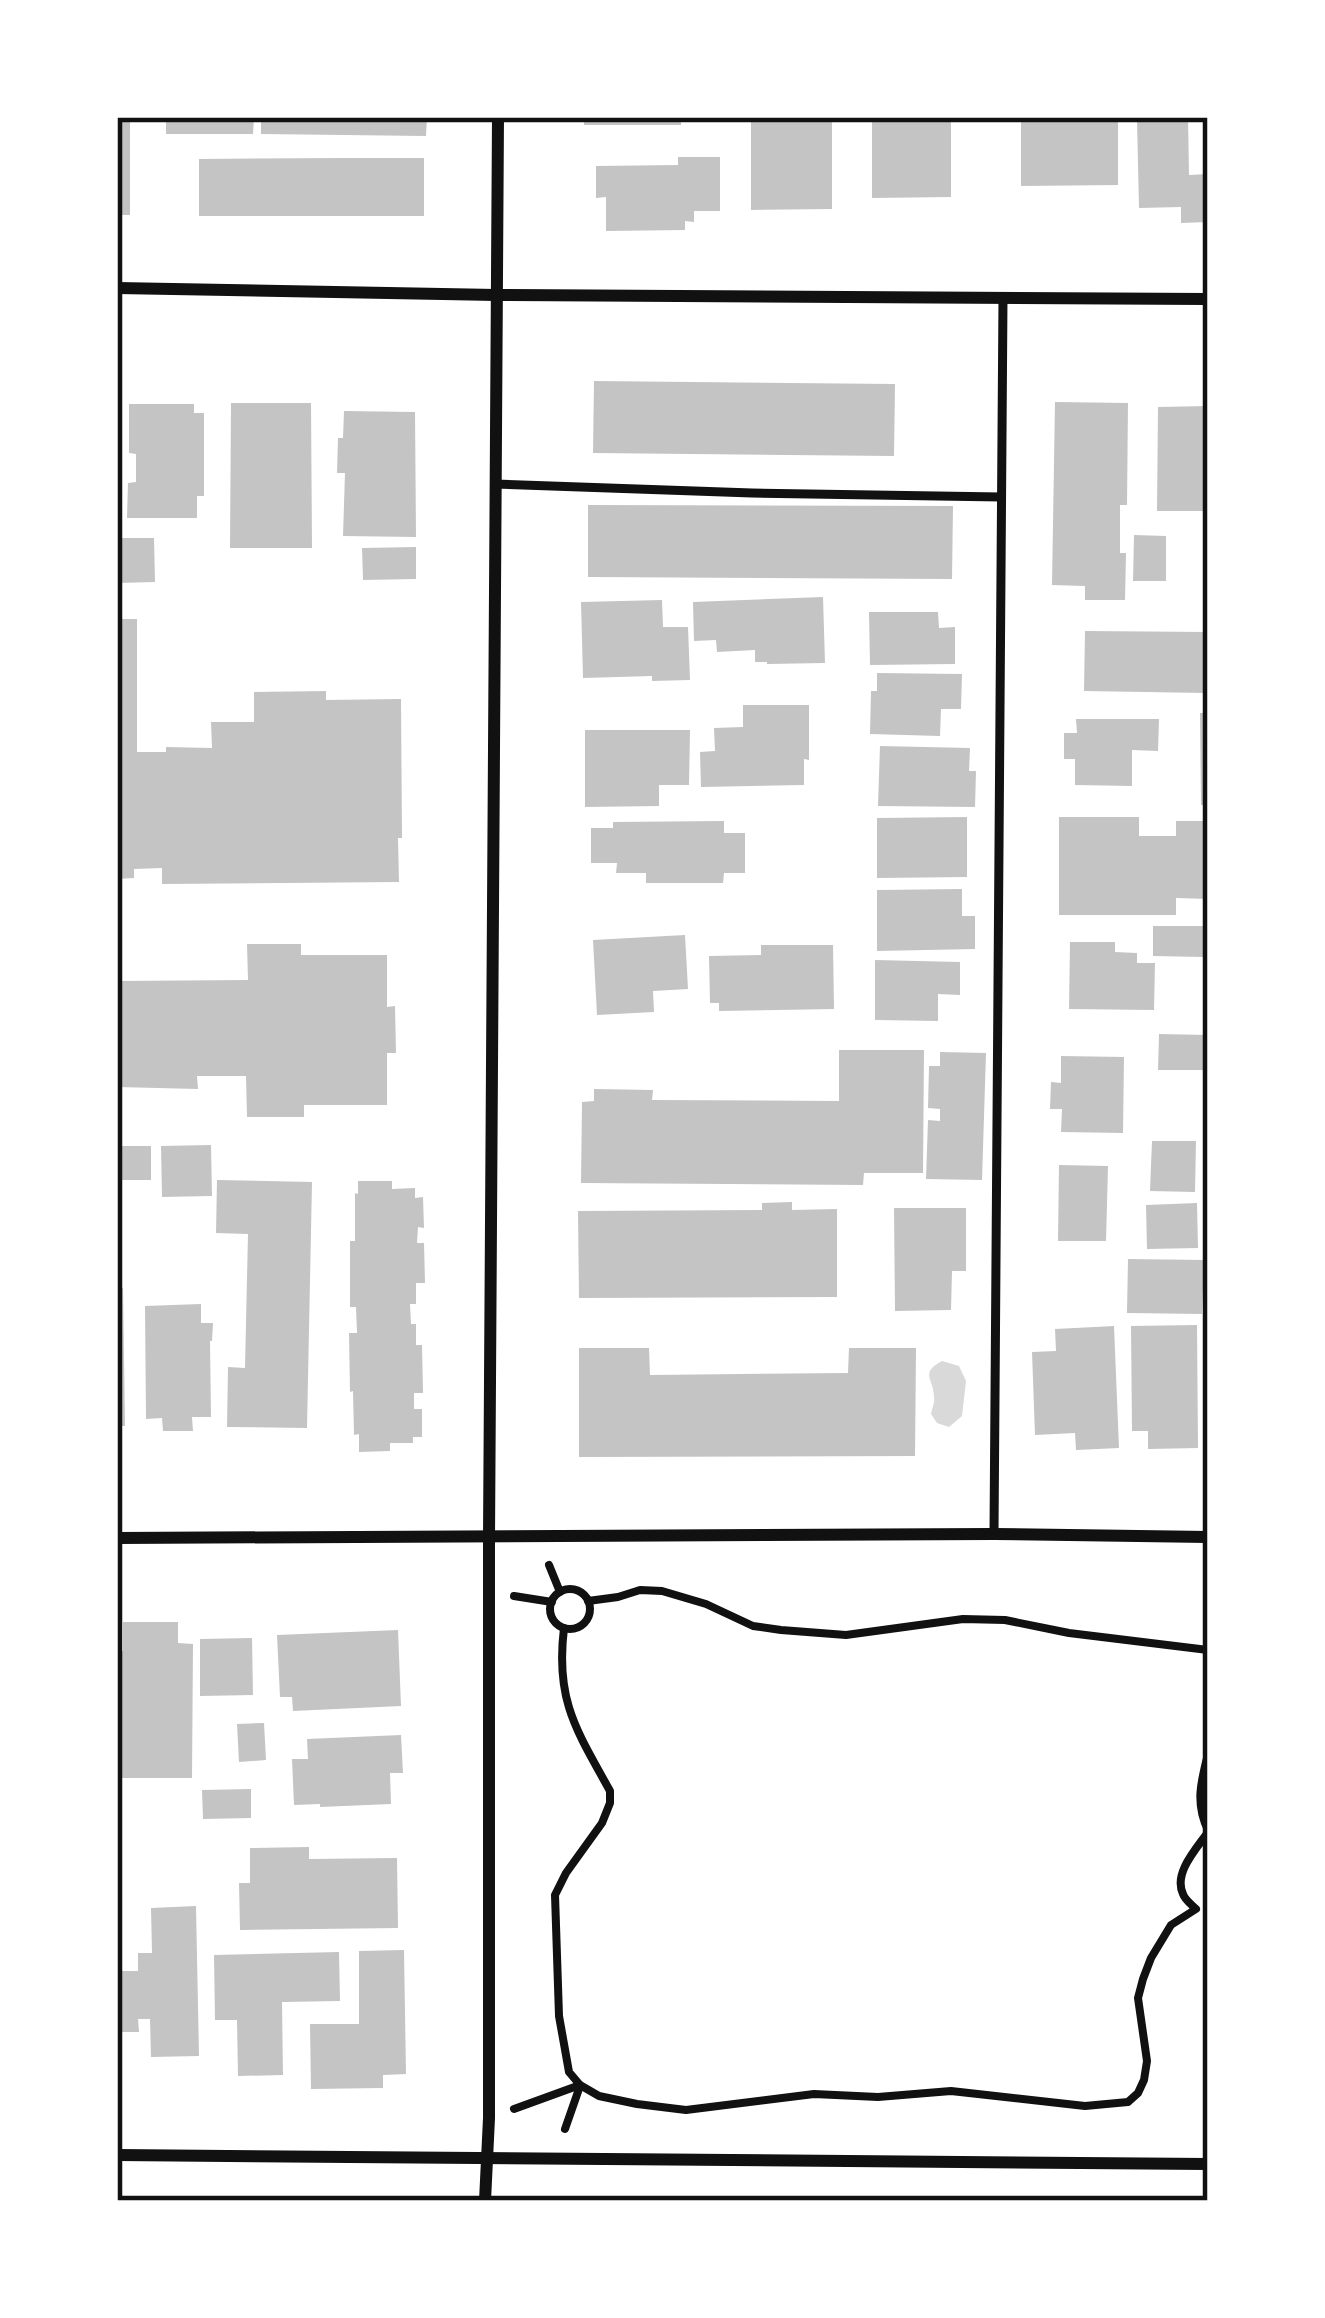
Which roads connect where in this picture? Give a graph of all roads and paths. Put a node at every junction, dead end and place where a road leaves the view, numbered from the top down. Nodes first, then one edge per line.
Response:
1 (498, 117) edge
2 (117, 288) edge
3 (496, 295) junction
4 (1003, 298) junction
5 (1208, 299) edge
6 (495, 484) junction
7 (1001, 497) junction
8 (994, 1534) junction
9 (117, 1538) edge
10 (489, 1538) junction
11 (1208, 1538) edge
12 (588, 1601) junction
13 (564, 1628) junction
14 (1208, 1650) edge
15 (1208, 1754) edge
16 (1208, 1831) edge
17 (1196, 1909) junction
18 (1208, 1914) edge
19 (580, 2085) junction
20 (489, 2119) junction
21 (117, 2155) edge
22 (486, 2158) junction
23 (554, 2159) junction
24 (1208, 2164) edge
25 (485, 2201) edge

1 - 3 street
2 - 3 street
3 - 4 street
3 - 6 street
4 - 5 street
4 - 7 lane
6 - 7 lane
6 - 10 street
7 - 8 lane
8 - 10 street
8 - 11 street
9 - 10 street
10 - 20 street
12 - 13 path
12 - 13 path
12 - 14 path
13 - 19 path
15 - 16 path
16 - 17 path
17 - 18 path
17 - 19 path
19 - 20 path
19 - 23 path
20 - 22 street
21 - 22 street
22 - 23 street
22 - 25 street
23 - 24 street

